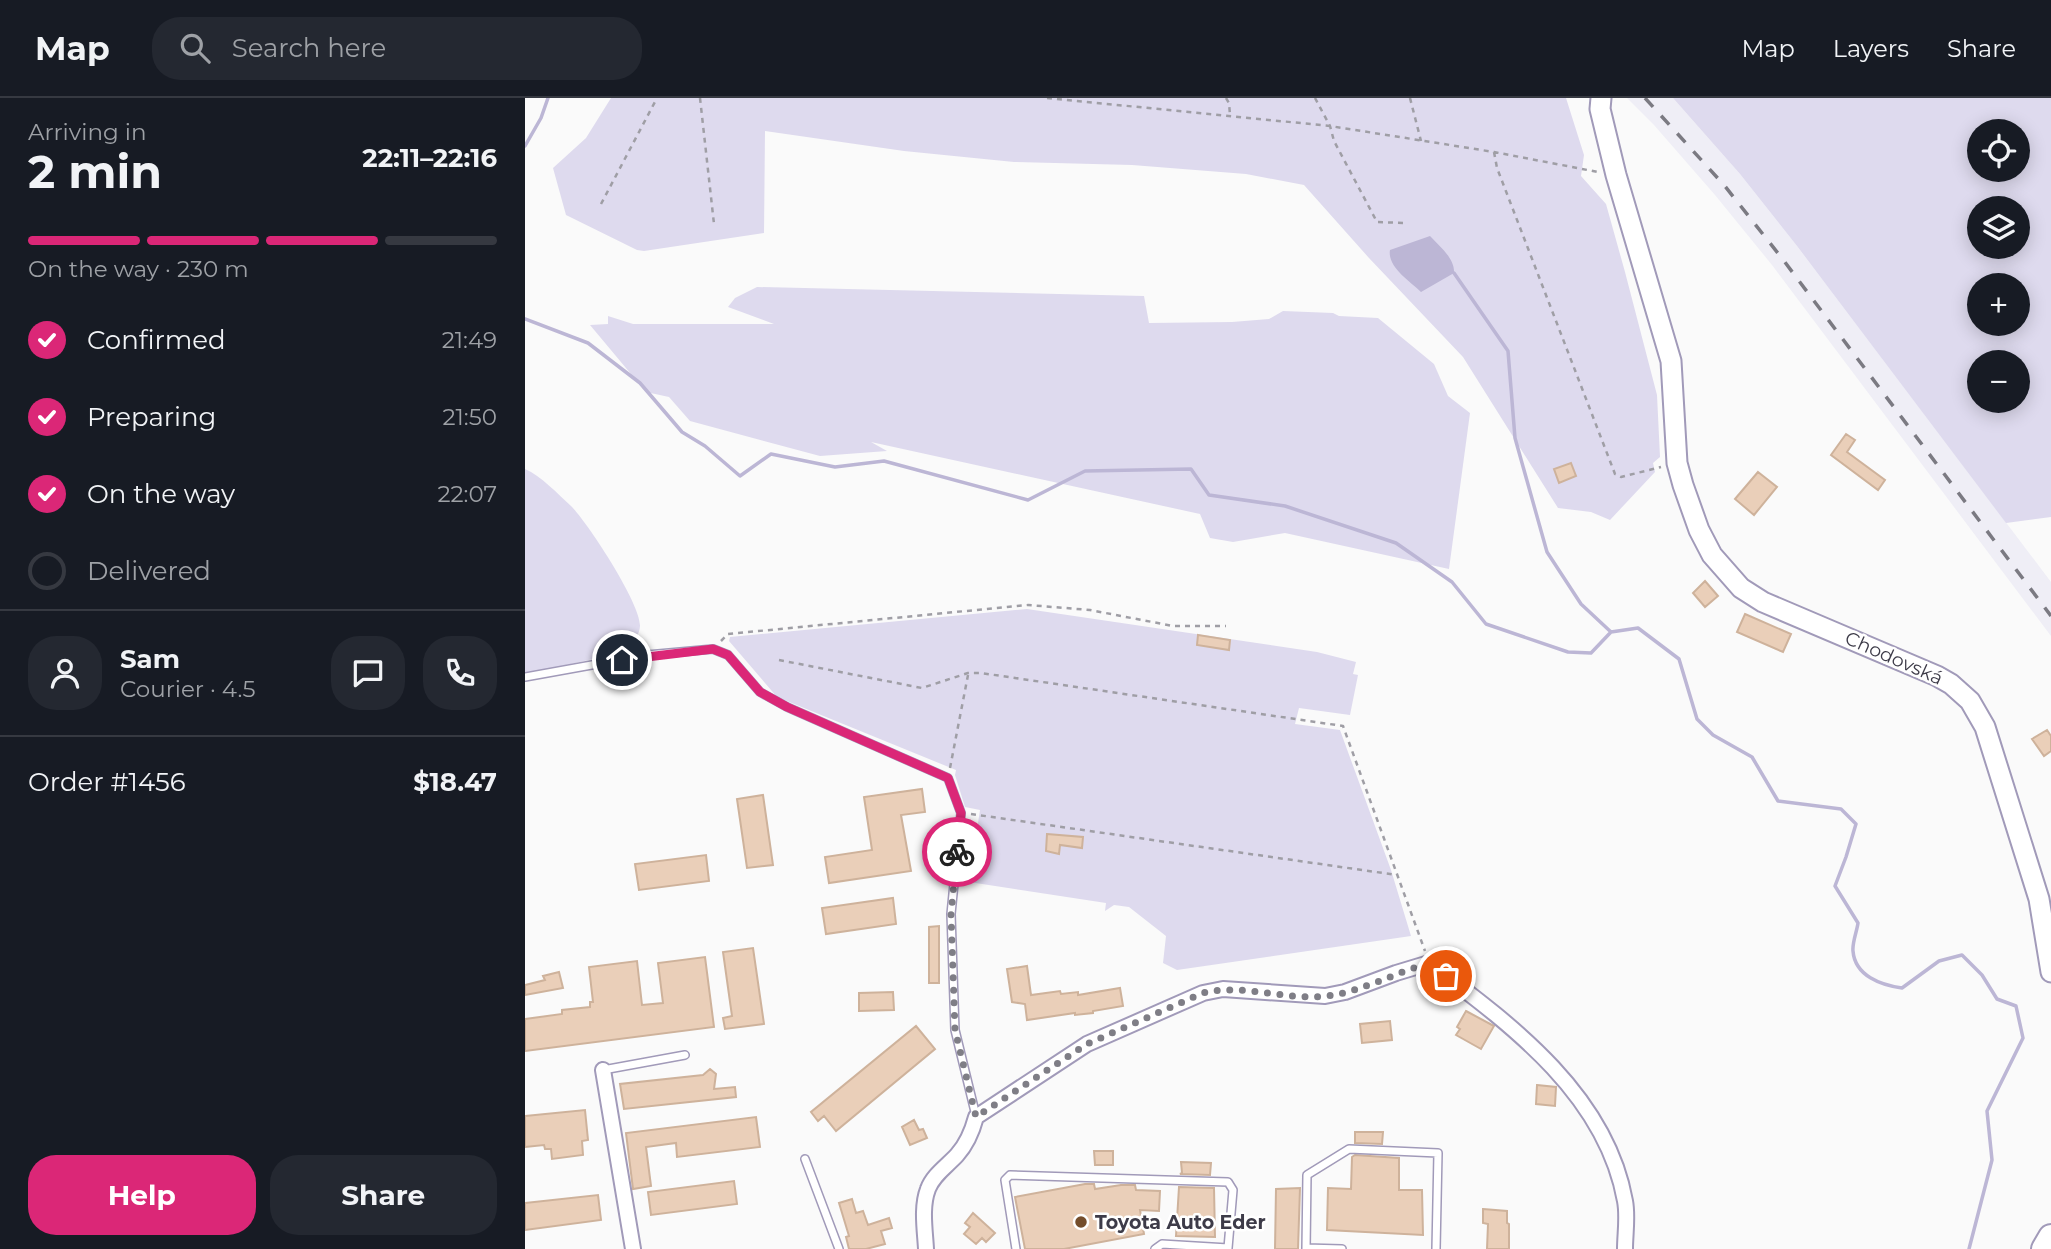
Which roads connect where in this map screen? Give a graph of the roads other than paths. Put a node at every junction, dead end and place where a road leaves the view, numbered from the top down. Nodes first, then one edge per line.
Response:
1 (1601, 98) edge
2 (525, 677) edge
3 (2051, 972) edge
4 (685, 1055) dead end
5 (603, 1070) joint
6 (976, 1117) junction
7 (805, 1159) dead end
8 (2051, 1237) edge
9 (633, 1249) edge
10 (839, 1249) edge
11 (926, 1249) edge
12 (1016, 1249) edge
13 (1155, 1249) edge
14 (1230, 1249) edge
15 (1306, 1249) edge
16 (1342, 1249) edge
17 (1436, 1249) edge
18 (1625, 1249) edge
19 (2044, 1249) edge

1 - 3 street, Chodovská
2 - 6 lane
4 - 5 lane
5 - 9 street
6 - 11 street
6 - 18 street
7 - 10 lane
8 - 19 highway
12 - 14 lane
13 - 14 lane
15 - 16 lane
15 - 17 lane

